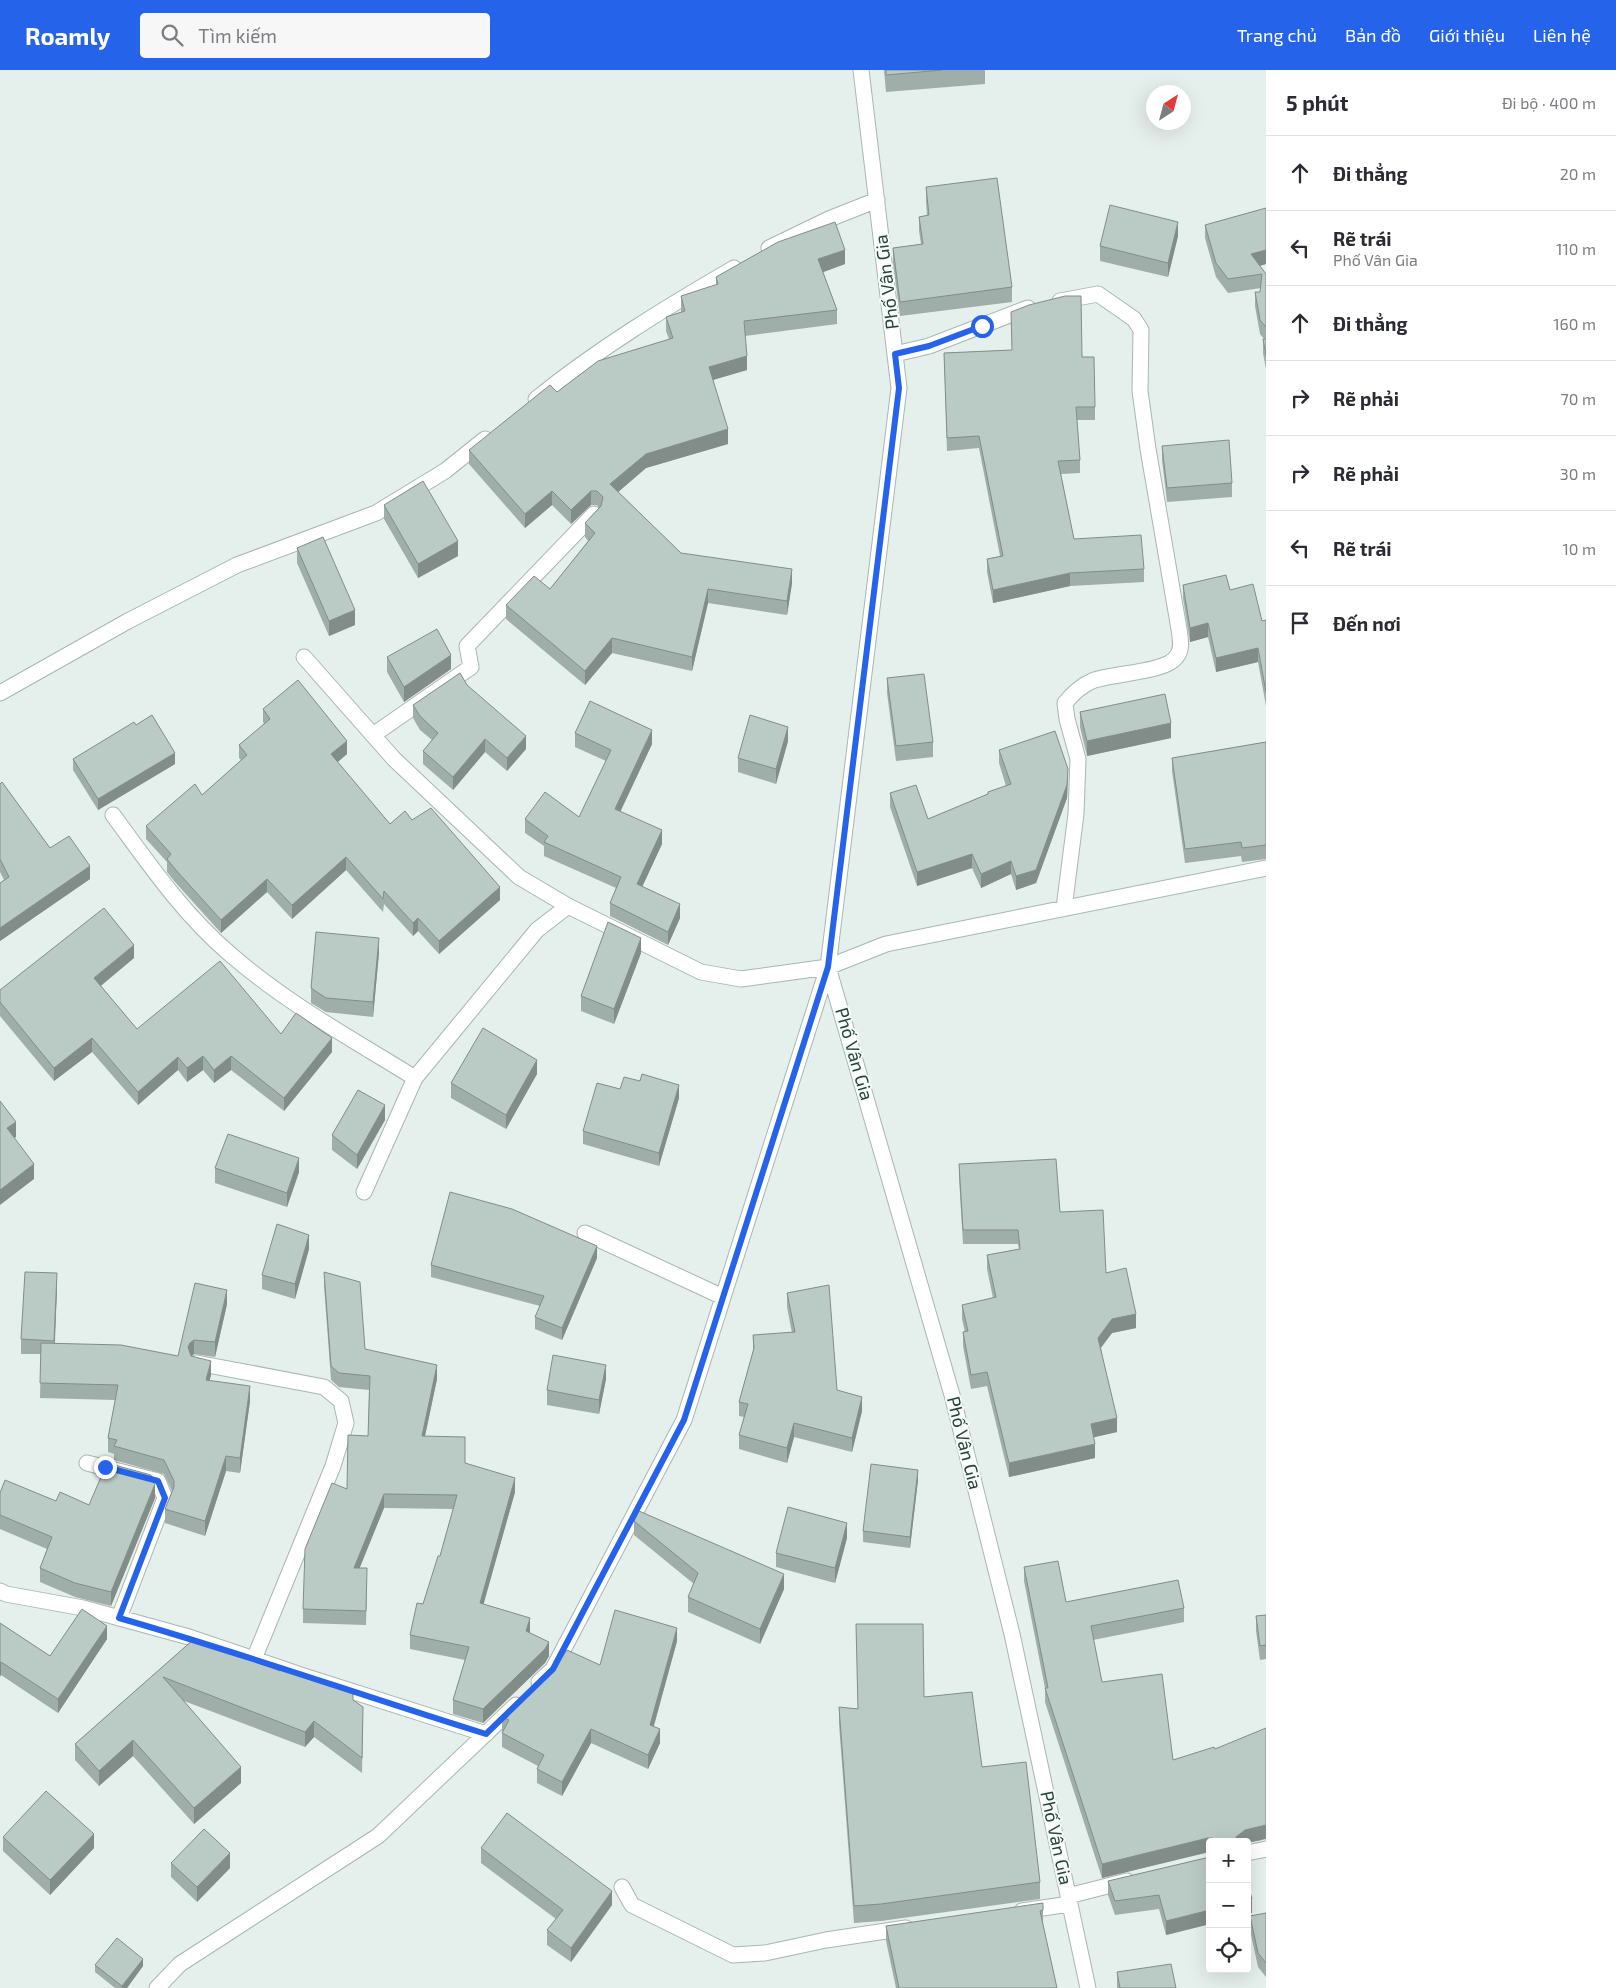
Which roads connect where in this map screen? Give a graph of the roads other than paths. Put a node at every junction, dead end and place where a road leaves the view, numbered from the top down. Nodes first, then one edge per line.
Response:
1 (862, 70) edge
2 (877, 200) junction
3 (895, 354) junction
4 (524, 408) edge
5 (495, 431) edge
6 (594, 514) edge
7 (304, 657) dead end
8 (0, 693) edge
9 (373, 734) junction
10 (113, 815) dead end
11 (1266, 868) edge
12 (568, 906) junction
13 (1064, 908) junction
14 (828, 967) junction
15 (415, 1078) junction
16 (364, 1192) dead end
17 (586, 1233) dead end
18 (723, 1297) junction
19 (197, 1363) edge
20 (87, 1463) dead end
21 (0, 1591) edge
22 (119, 1618) junction
23 (254, 1659) junction
24 (486, 1734) junction
25 (1266, 1849) edge
26 (1251, 1852) edge
27 (1143, 1876) edge
28 (622, 1887) dead end
29 (1069, 1900) junction
30 (1012, 1913) edge
31 (924, 1926) edge
32 (157, 1988) edge
33 (1088, 1988) edge

1 - 2 street, Phố Vân Gia
2 - 3 street, Phố Vân Gia
2 - 4 street
3 - 13 street
3 - 14 street, Phố Vân Gia
5 - 8 street
6 - 9 street
7 - 9 street
9 - 12 street
10 - 15 street
11 - 13 street
12 - 14 street
12 - 15 street
13 - 14 street
14 - 18 street
14 - 29 street, Phố Vân Gia
15 - 16 street
17 - 18 street
18 - 24 street
19 - 23 street
20 - 22 street
21 - 22 street
22 - 23 street
23 - 24 street
24 - 32 street
25 - 26 street
27 - 29 street
28 - 31 street
29 - 30 street
29 - 33 street, Phố Vân Gia

